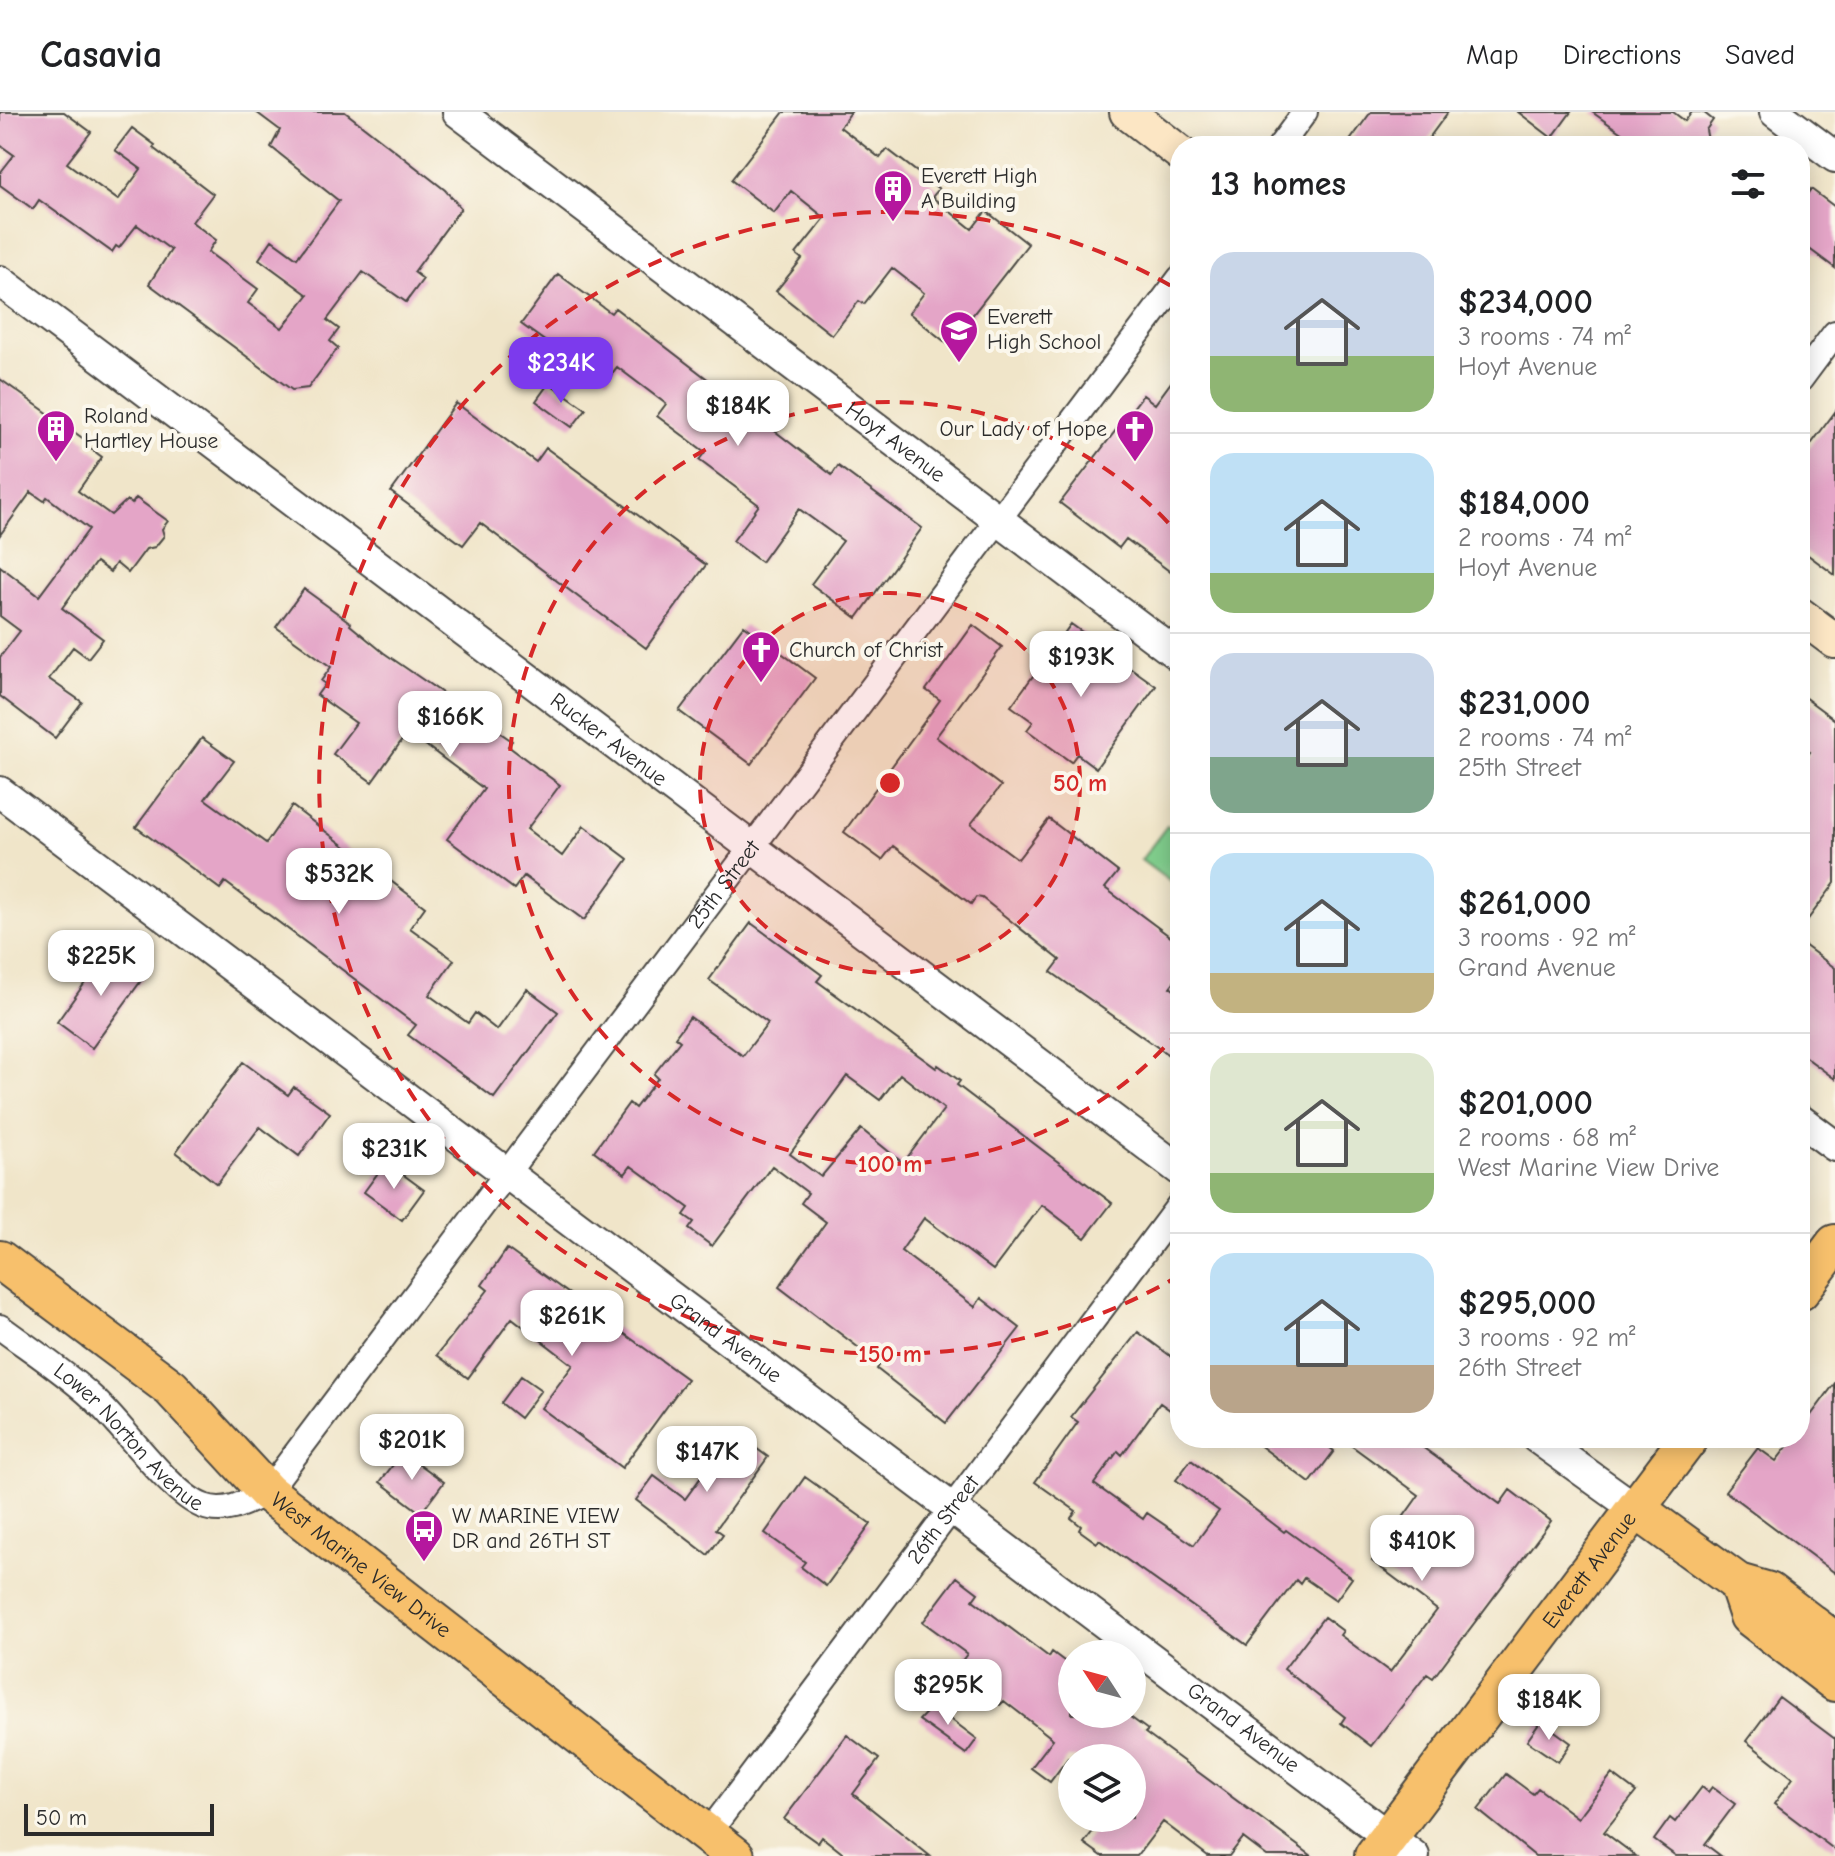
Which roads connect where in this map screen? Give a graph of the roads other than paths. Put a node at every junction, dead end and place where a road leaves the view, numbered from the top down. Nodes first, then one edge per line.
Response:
1 (458, 112) edge
2 (1127, 112) edge
3 (1305, 112) edge
4 (1775, 112) edge
5 (1287, 136) edge
6 (1807, 136) edge
7 (1810, 138) edge
8 (1170, 145) edge
9 (1835, 157) edge
10 (0, 281) edge
11 (1170, 291) edge
12 (1835, 333) edge
13 (1810, 367) edge
14 (999, 519) junction
15 (1810, 622) edge
16 (1835, 641) edge
17 (1170, 649) edge
18 (0, 792) edge
19 (751, 847) junction
20 (1810, 1127) edge
21 (1835, 1146) edge
22 (1170, 1162) edge
23 (507, 1173) junction
24 (1170, 1217) edge
25 (1835, 1244) edge
26 (0, 1260) edge
27 (1810, 1278) edge
28 (0, 1327) edge
29 (1551, 1448) edge
30 (1682, 1448) edge
31 (267, 1492) junction
32 (953, 1507) junction
33 (1636, 1509) junction
34 (1738, 1583) junction
35 (1835, 1642) edge
36 (1835, 1682) edge
37 (721, 1845) edge
38 (1392, 1849) edge

1 - 14 street, Hoyt Avenue
2 - 8 main road
3 - 5 street
4 - 6 street
7 - 9 street
10 - 19 street, Rucker Avenue
11 - 14 street, 25th Street
12 - 13 street
14 - 17 street, Hoyt Avenue
14 - 19 street, 25th Street
15 - 16 main road
18 - 23 street, Grand Avenue
19 - 22 street, Rucker Avenue
19 - 23 street, 25th Street
20 - 21 street
23 - 31 street, 25th Street
23 - 32 street, Grand Avenue
24 - 32 street, 26th Street
25 - 27 main road
26 - 31 main road, West Marine View Drive
28 - 31 street, Lower Norton Avenue
29 - 33 street
30 - 33 main road, Everett Avenue
31 - 37 main road, West Marine View Drive
32 - 37 street, 26th Street
32 - 38 street, Grand Avenue
33 - 34 main road
33 - 38 main road, Everett Avenue
34 - 35 main road
34 - 36 main road

